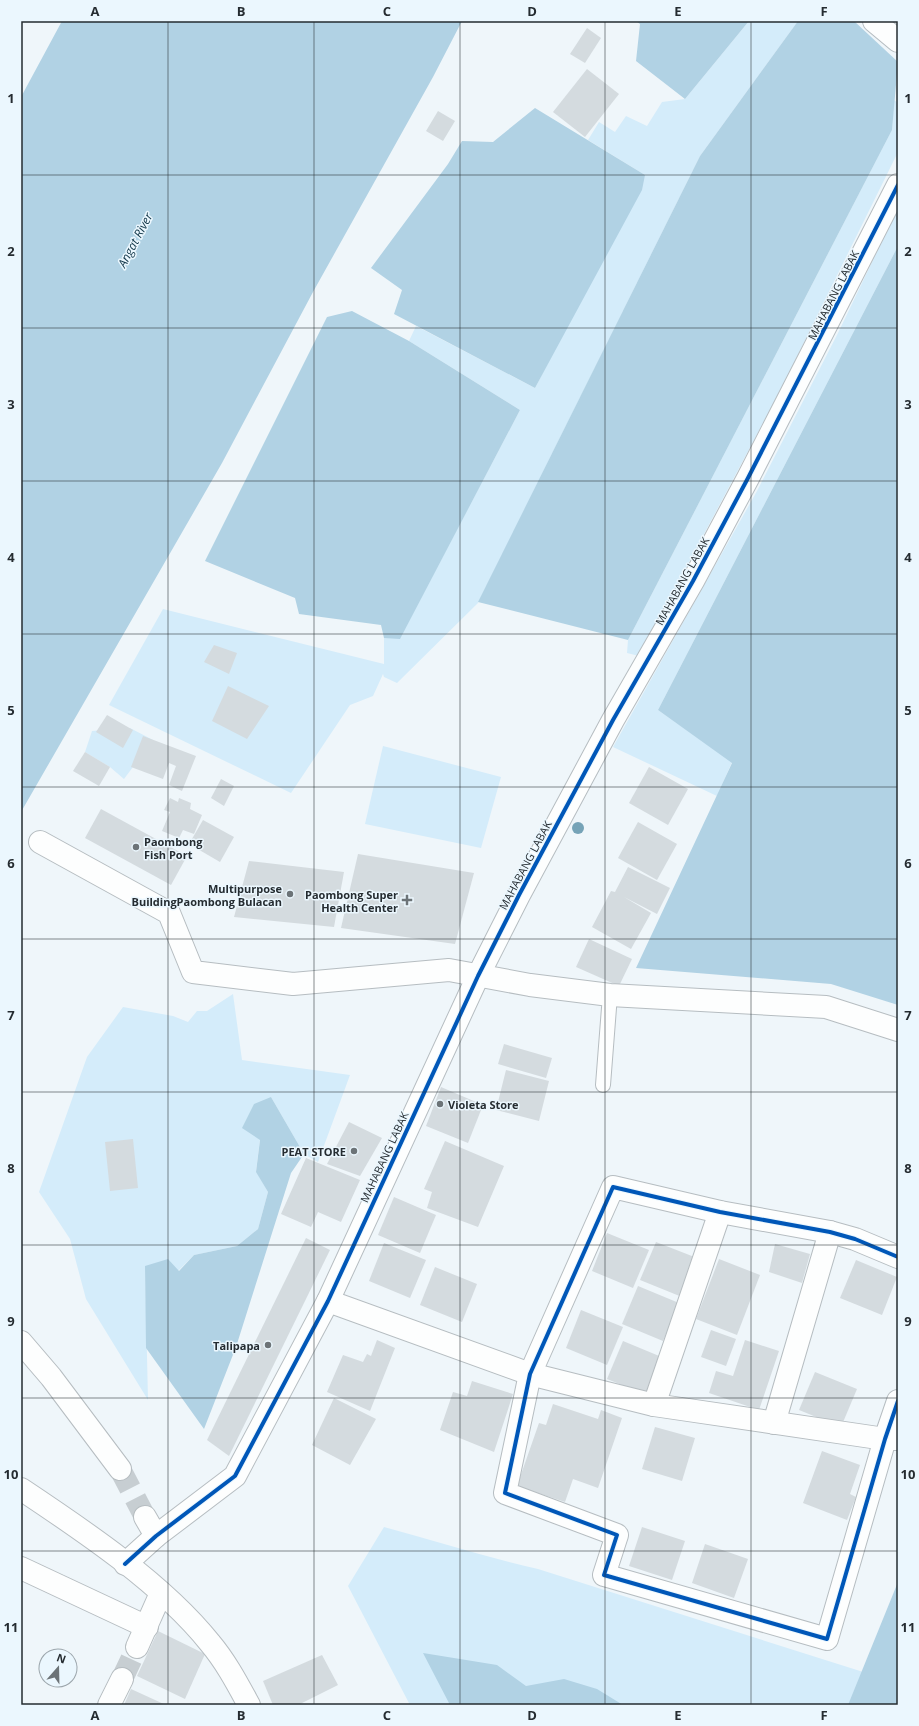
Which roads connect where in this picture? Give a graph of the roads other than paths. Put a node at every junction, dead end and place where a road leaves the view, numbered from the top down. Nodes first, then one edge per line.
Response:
1 (874, 21) edge
2 (898, 41) edge
3 (898, 185) edge
4 (40, 842) dead end
5 (478, 976) junction
6 (610, 995) junction
7 (898, 1030) edge
8 (603, 1085) dead end
9 (720, 1212) junction
10 (830, 1232) junction
11 (898, 1257) edge
12 (328, 1301) junction
13 (21, 1342) edge
14 (530, 1374) junction
15 (898, 1401) edge
16 (654, 1405) junction
17 (774, 1423) junction
18 (892, 1439) edge
19 (120, 1469) tunnel mouth
20 (21, 1489) edge
21 (145, 1518) tunnel mouth
22 (156, 1536) junction
23 (125, 1564) junction
24 (21, 1568) edge
25 (161, 1593) junction
26 (147, 1627) junction
27 (137, 1647) tunnel mouth
28 (122, 1679) tunnel mouth
29 (108, 1705) edge
30 (249, 1705) edge

1 - 2 street
3 - 5 street, MAHABANG LABAK
4 - 5 street
5 - 6 street
5 - 12 street, MAHABANG LABAK
6 - 7 street
6 - 8 lane
9 - 10 street
9 - 14 street
9 - 16 street
10 - 11 street
10 - 17 street
12 - 14 street
12 - 22 street, MAHABANG LABAK
13 - 19 street
14 - 16 street
14 - 18 street
15 - 18 street
16 - 17 street
17 - 18 street
20 - 23 street
21 - 22 street
22 - 23 street, MAHABANG LABAK
23 - 25 street
24 - 26 street
25 - 26 street
25 - 30 street
26 - 27 street
28 - 29 street

